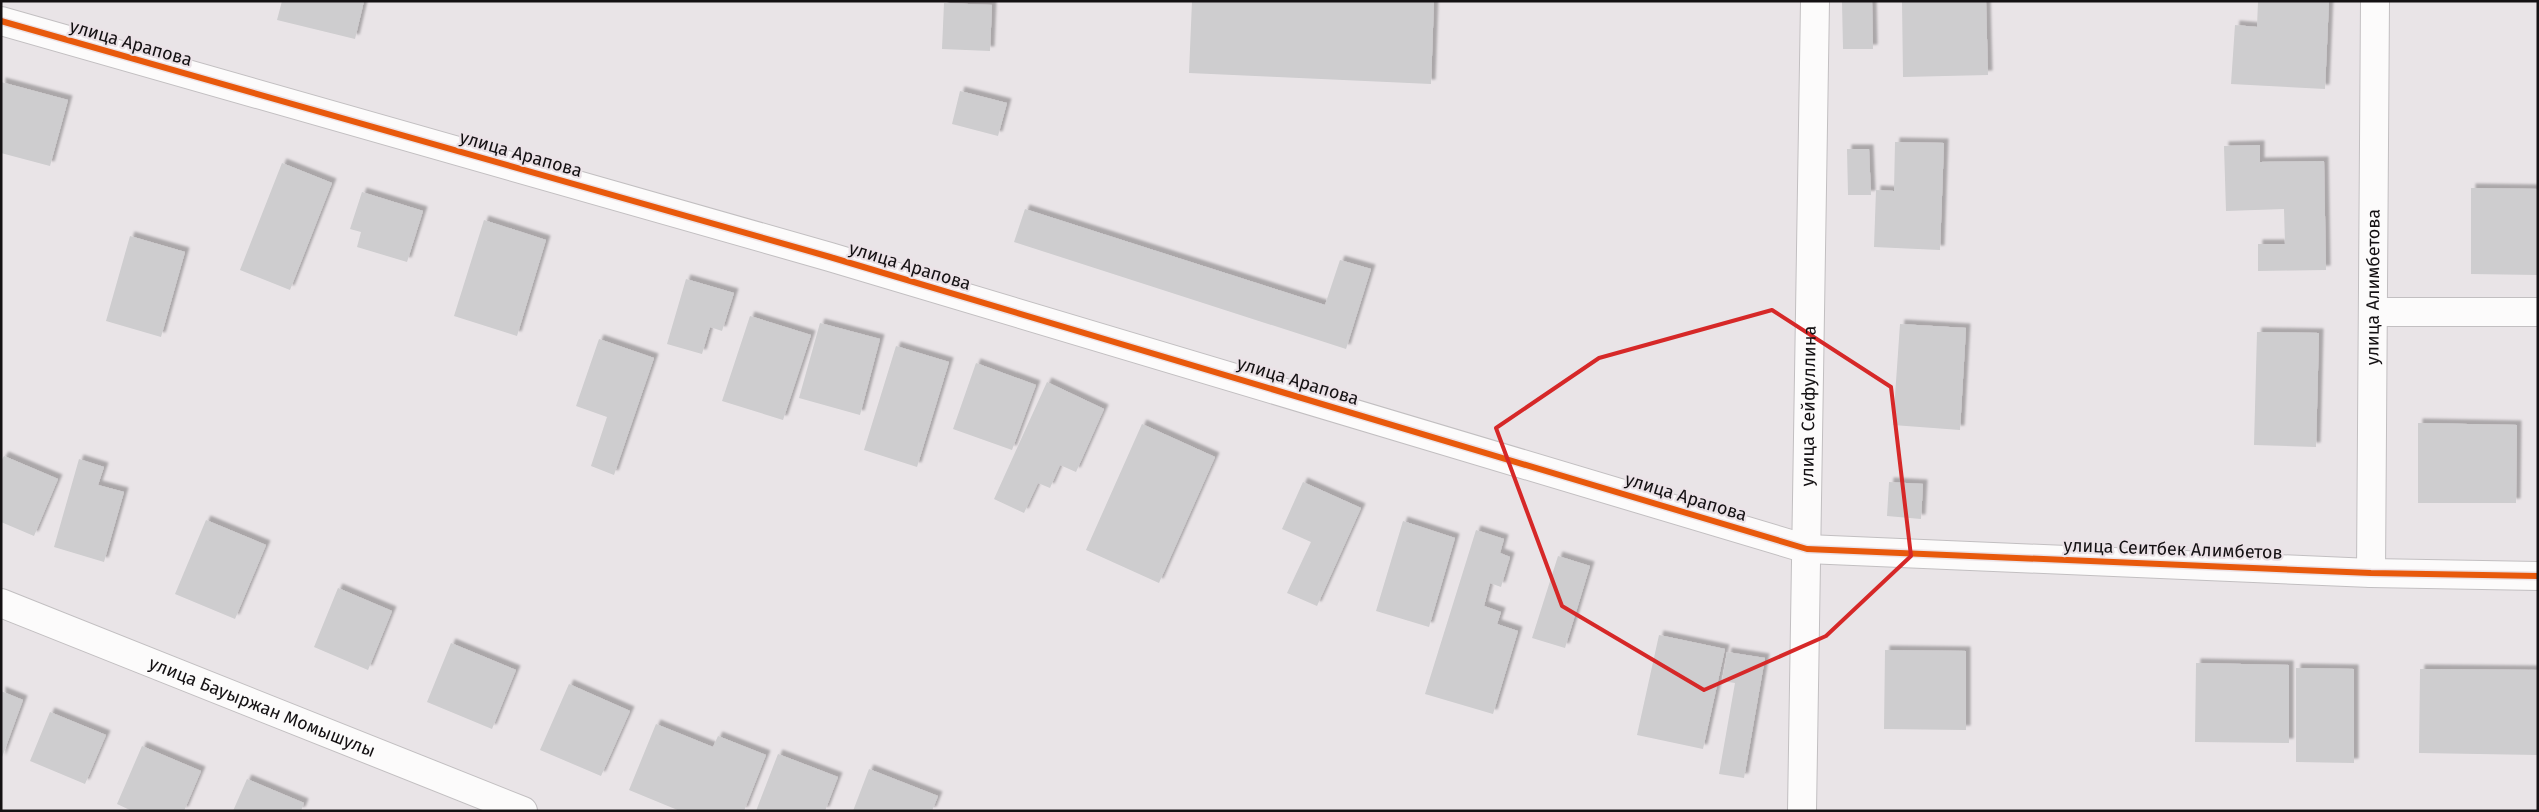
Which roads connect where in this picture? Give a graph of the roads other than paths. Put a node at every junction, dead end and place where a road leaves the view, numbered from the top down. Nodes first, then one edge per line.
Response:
1 (1815, 1) edge
2 (2375, 1) edge
3 (1, 21) edge
4 (2375, 312) junction
5 (2538, 312) edge
6 (1807, 549) junction
7 (2371, 573) junction
8 (2538, 576) edge
9 (1, 604) edge
10 (524, 811) edge
11 (1802, 811) edge

1 - 6 street, улица Сейфуллина
2 - 4 street, улица Алимбетова
3 - 6 street, улица Арапова
4 - 5 street
4 - 7 street, улица Алимбетова
6 - 7 street, улица Сеитбек Алимбетов
6 - 11 street, улица Сейфуллина
7 - 8 street, улица Сеитбек Алимбетов
9 - 10 street, улица Бауыржан Момышулы

